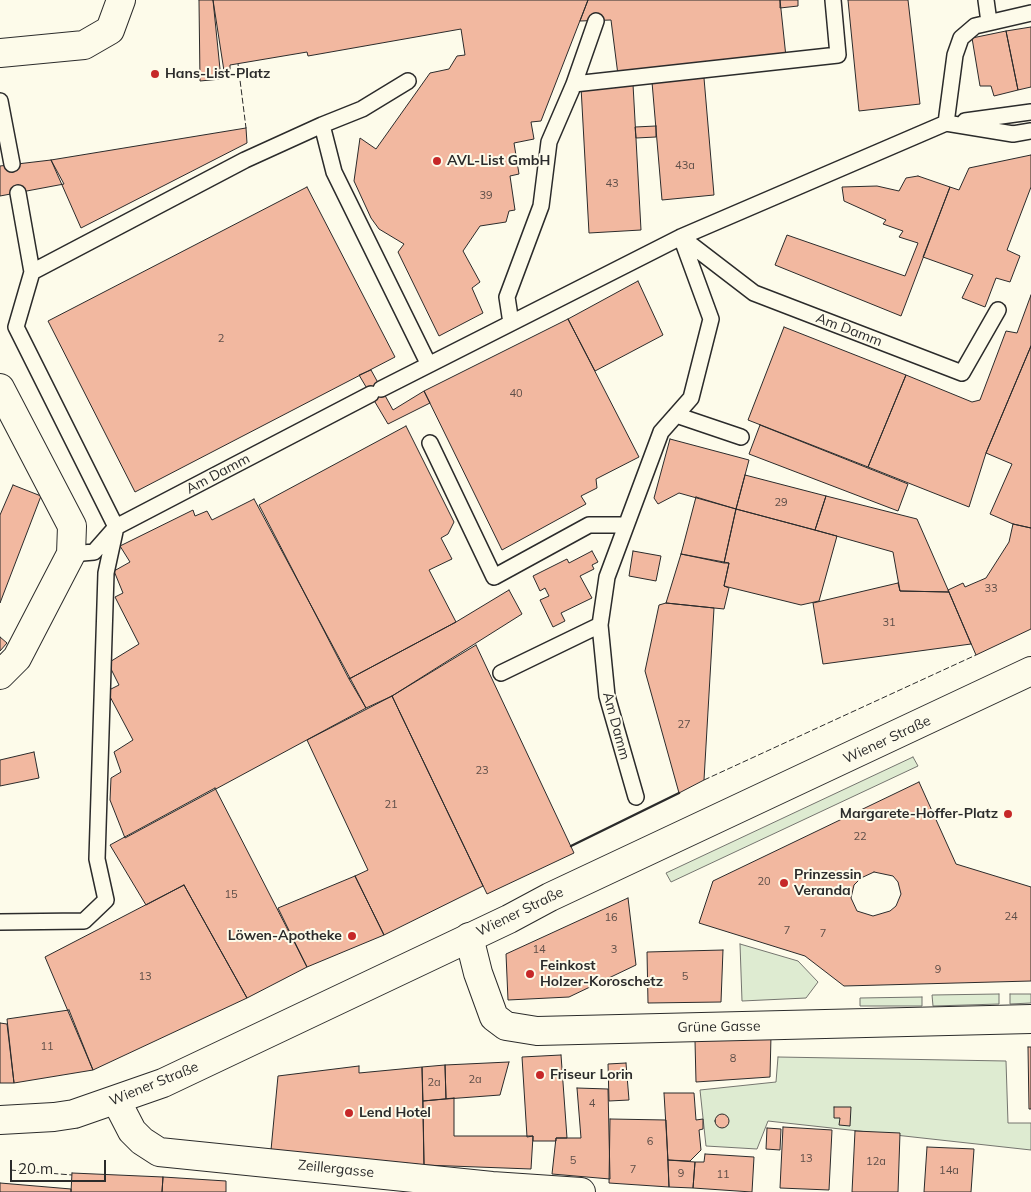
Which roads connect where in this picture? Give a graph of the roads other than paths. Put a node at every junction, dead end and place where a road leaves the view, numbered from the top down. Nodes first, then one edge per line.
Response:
1 (120, 0) edge
2 (833, 0) edge
3 (986, 0) edge
4 (1031, 13) edge
5 (596, 21) dead end
6 (989, 22) junction
7 (0, 53) edge
8 (408, 82) dead end
9 (574, 84) junction
10 (0, 101) edge
11 (1031, 112) edge
12 (946, 123) junction
13 (322, 125) junction
14 (1031, 131) edge
15 (12, 164) dead end
16 (18, 193) dead end
17 (681, 237) junction
18 (32, 272) junction
19 (998, 310) dead end
20 (511, 323) junction
21 (428, 363) junction
22 (0, 388) edge
23 (676, 415) junction
24 (741, 437) dead end
25 (430, 443) dead end
26 (626, 525) junction
27 (116, 527) junction
28 (71, 554) junction
29 (600, 625) junction
30 (1031, 671) edge
31 (501, 672) dead end
32 (0, 675) edge
33 (636, 797) dead end
34 (0, 922) edge
35 (469, 937) junction
36 (1031, 1019) edge
37 (116, 1100) junction
38 (0, 1120) edge
39 (492, 1189) edge
40 (581, 1192) edge

1 - 7 street
2 - 9 lane
3 - 6 lane
4 - 6 lane
5 - 9 lane
6 - 12 lane
8 - 13 lane
9 - 20 lane
10 - 15 lane
11 - 12 lane, Am Damm
12 - 14 lane
12 - 17 lane, Am Damm
13 - 18 lane
13 - 21 lane
16 - 18 lane
17 - 19 lane, Am Damm
17 - 20 lane, Am Damm
17 - 23 lane, Am Damm
18 - 27 lane
20 - 21 lane, Am Damm
21 - 27 lane, Am Damm
22 - 28 street
23 - 24 lane
23 - 26 lane, Am Damm
25 - 26 lane
26 - 29 lane, Am Damm
27 - 28 lane, Am Damm
27 - 34 lane
28 - 32 street
29 - 31 lane
29 - 33 lane, Am Damm
30 - 35 street, Wiener Straße
35 - 36 street, Grüne Gasse
35 - 37 street, Wiener Straße
37 - 38 street, Wiener Straße
37 - 39 street, Zeillergasse
39 - 40 street, Zeillergasse

